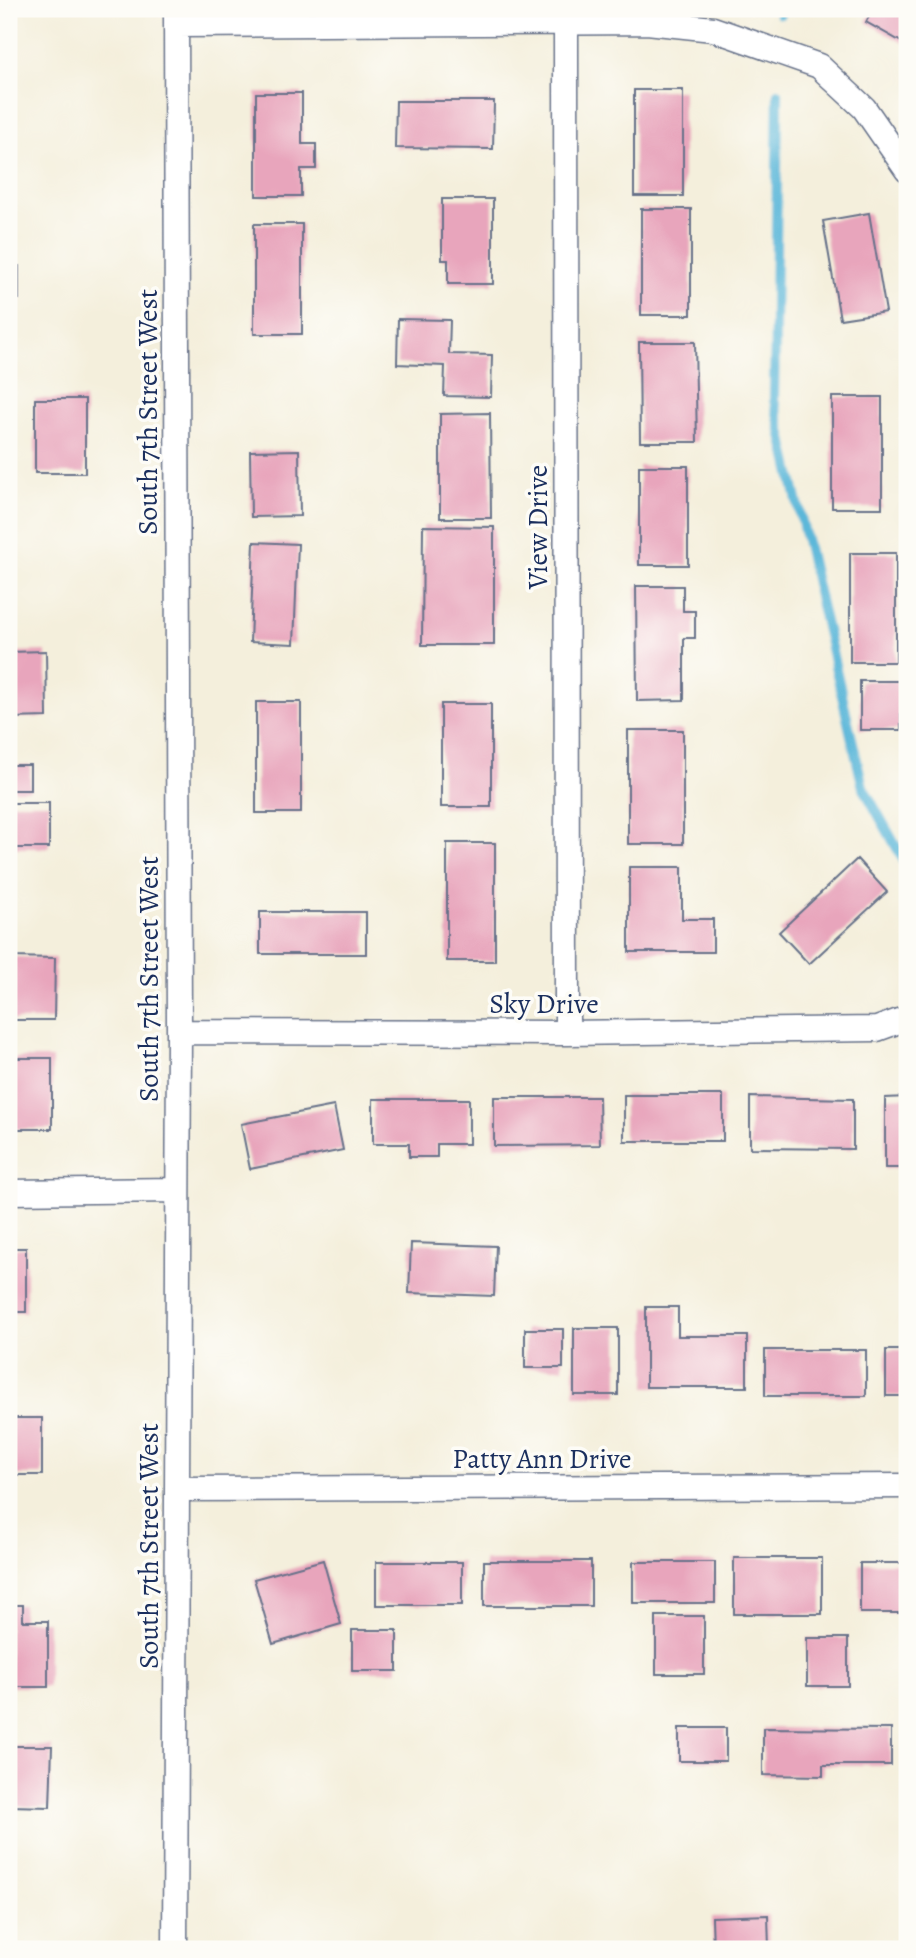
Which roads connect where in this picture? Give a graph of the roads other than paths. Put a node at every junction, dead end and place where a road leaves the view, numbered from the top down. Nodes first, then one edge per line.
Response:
1 (176, 17) edge
2 (566, 22) junction
3 (907, 170) edge
4 (907, 1018) edge
5 (179, 1032) junction
6 (567, 1033) junction
7 (177, 1190) junction
8 (9, 1192) edge
9 (907, 1486) edge
10 (177, 1489) junction
11 (176, 1949) edge

1 - 2 street
1 - 5 street, South 7th Street West
2 - 3 street
2 - 6 street, View Drive
4 - 6 street, Sky Drive
5 - 6 street, Sky Drive
5 - 7 street, South 7th Street West
7 - 8 street
7 - 10 street, South 7th Street West
9 - 10 street, Patty Ann Drive
10 - 11 street, South 7th Street West

